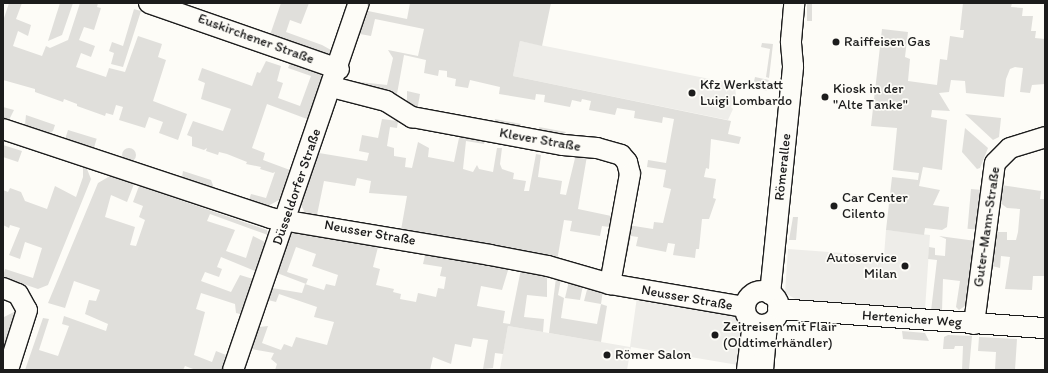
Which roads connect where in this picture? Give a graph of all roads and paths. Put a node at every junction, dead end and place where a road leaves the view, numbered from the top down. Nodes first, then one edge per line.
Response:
1 (149, 3) edge
2 (359, 3) edge
3 (794, 3) edge
4 (339, 68) junction
5 (332, 87) junction
6 (3, 129) edge
7 (1045, 138) edge
8 (286, 219) junction
9 (610, 284) junction
10 (3, 288) edge
11 (762, 308) junction
12 (974, 324) junction
13 (1045, 328) edge
14 (8, 370) edge
15 (233, 370) edge
16 (747, 370) edge
17 (763, 370) edge

1 - 4 street, Euskirchener Straße
2 - 4 street, Düsseldorfer Straße
3 - 11 street, Römerallee
4 - 5 street, Düsseldorfer Straße
5 - 8 street, Düsseldorfer Straße
5 - 9 street, Klever Straße
6 - 8 street, Neusser Straße
7 - 12 street, Guter-Mann-Straße
8 - 9 street, Neusser Straße
8 - 15 street, Düsseldorfer Straße
9 - 11 street, Neusser Straße
10 - 14 street
11 - 12 street, Hertenicher Weg
11 - 16 street, Römerallee
11 - 17 street, Römerallee
12 - 13 street, Hertenicher Weg

